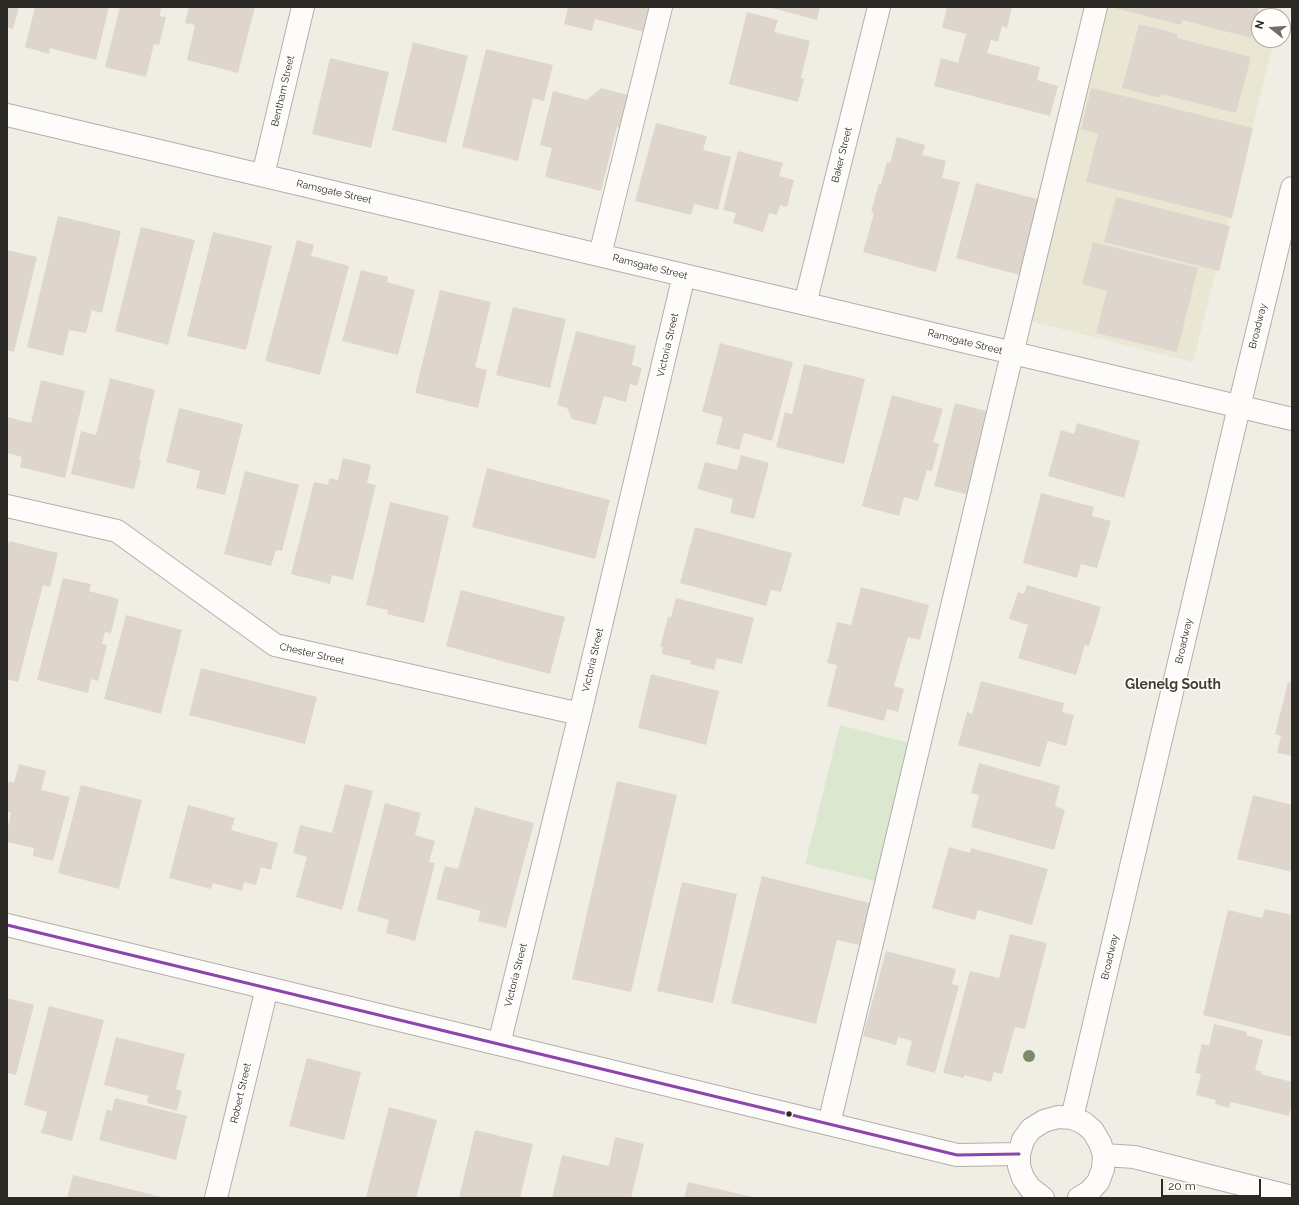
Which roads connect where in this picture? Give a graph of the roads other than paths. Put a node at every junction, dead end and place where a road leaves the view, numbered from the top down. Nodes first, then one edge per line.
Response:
1 (303, 7) edge
2 (661, 7) edge
3 (879, 7) edge
4 (1096, 7) edge
5 (7, 115) edge
6 (263, 175) junction
7 (1292, 188) edge
8 (600, 255) junction
9 (684, 275) junction
10 (805, 304) junction
11 (1012, 354) junction
12 (1239, 407) junction
13 (1292, 420) edge
14 (7, 506) edge
15 (580, 714) junction
16 (7, 925) edge
17 (267, 988) junction
18 (499, 1044) junction
19 (1072, 1118) junction
20 (829, 1124) junction
21 (1019, 1154) junction
22 (1104, 1155) junction
23 (1292, 1197) edge
24 (216, 1198) edge
25 (1043, 1198) edge
26 (1079, 1198) edge

1 - 6 street, Bentham Street
2 - 8 street
3 - 10 street, Baker Street
4 - 11 street
5 - 6 street, Ramsgate Street
6 - 8 street, Ramsgate Street
7 - 12 street, Broadway
8 - 9 street, Ramsgate Street
9 - 10 street, Ramsgate Street
9 - 15 street, Victoria Street
10 - 11 street, Ramsgate Street
11 - 12 street, Ramsgate Street
11 - 20 street
12 - 13 street, Ramsgate Street
12 - 19 street, Broadway
14 - 15 street, Chester Street
15 - 18 street, Victoria Street
16 - 17 street
17 - 18 street
17 - 24 street, Robert Street
18 - 20 street
19 - 21 street
19 - 22 street
20 - 21 street
21 - 25 street
22 - 23 street
22 - 26 street

